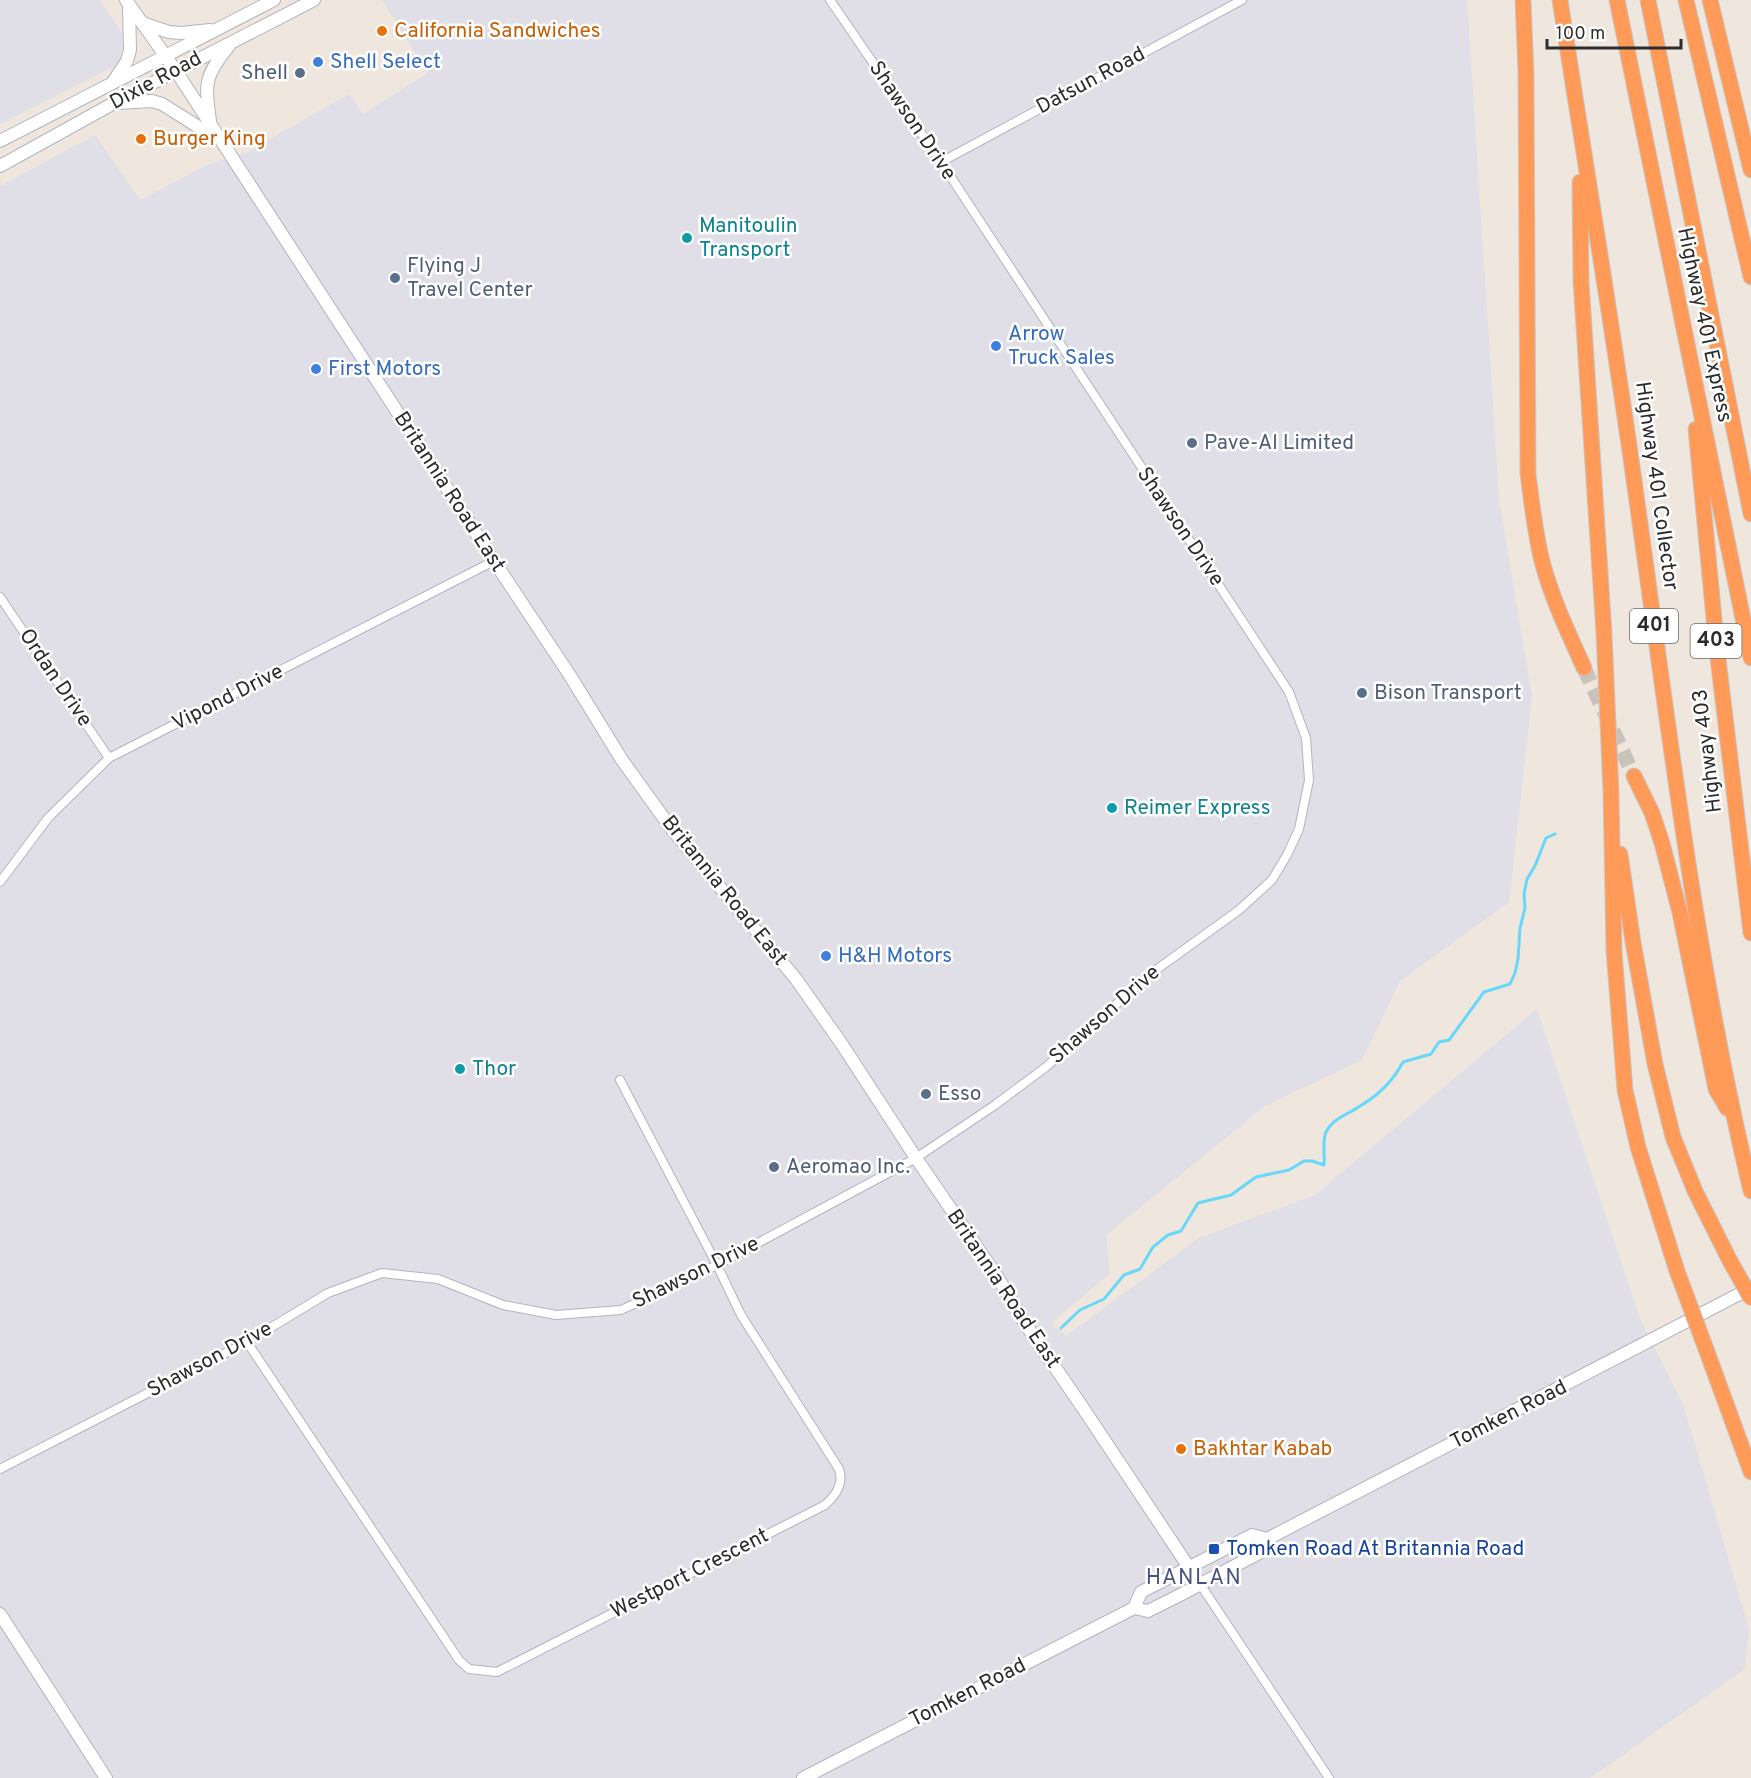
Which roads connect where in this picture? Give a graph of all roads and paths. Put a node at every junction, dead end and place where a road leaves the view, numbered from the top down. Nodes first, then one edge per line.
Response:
1 (274, 0) edge
2 (314, 0) edge
3 (830, 0) edge
4 (1242, 0) edge
5 (1523, 0) edge
6 (1560, 0) edge
7 (1617, 0) edge
8 (1648, 0) edge
9 (1686, 0) edge
10 (1710, 0) edge
11 (128, 2) edge
12 (142, 23) junction
13 (217, 29) junction
14 (233, 41) junction
15 (165, 56) junction
16 (176, 71) junction
17 (112, 84) junction
18 (114, 103) junction
19 (210, 125) junction
20 (1580, 131) junction
21 (0, 141) edge
22 (221, 141) junction
23 (940, 162) junction
24 (0, 166) edge
25 (1751, 170) edge
26 (1751, 277) edge
27 (1688, 348) junction
28 (1751, 514) edge
29 (494, 561) junction
30 (0, 597) edge
31 (1751, 658) edge
32 (1584, 668) tunnel mouth
33 (109, 758) junction
34 (1634, 776) tunnel mouth
35 (1611, 792) junction
36 (0, 882) edge
37 (1751, 933) edge
38 (620, 1080) dead end
39 (1734, 1121) junction
40 (916, 1158) junction
41 (1751, 1191) edge
42 (717, 1265) junction
43 (1751, 1288) edge
44 (1751, 1298) edge
45 (247, 1342) junction
46 (0, 1469) edge
47 (1751, 1472) edge
48 (1267, 1539) junction
49 (1190, 1567) junction
50 (1200, 1584) junction
51 (1134, 1608) junction
52 (0, 1614) edge
53 (106, 1778) edge
54 (803, 1778) edge
55 (1329, 1778) edge

1 - 13 main road, Dixie Road
2 - 14 main road, Dixie Road
3 - 23 street, Shawson Drive
4 - 23 street, Datsun Road
5 - 32 highway
6 - 20 highway, Highway 401 Collector / 401
7 - 27 highway, Highway 401 Express
8 - 28 highway, Highway 401 Express
9 - 26 highway
10 - 25 highway
11 - 12 main road, Britannia Road East
11 - 17 main road
12 - 13 main road
12 - 15 main road, Britannia Road East
13 - 15 main road, Dixie Road
14 - 16 main road, Dixie Road
14 - 19 main road
15 - 16 main road, Britannia Road East
15 - 17 main road, Dixie Road
16 - 18 main road, Dixie Road
16 - 19 main road, Britannia Road East
17 - 21 main road, Dixie Road
18 - 22 main road
18 - 24 main road, Dixie Road
19 - 22 main road, Britannia Road East
20 - 35 highway
20 - 39 highway, Highway 401 Collector / 401
22 - 29 main road, Britannia Road East
23 - 40 street, Shawson Drive
27 - 31 highway, Highway 401 Express
27 - 37 highway, Highway 403 / 403
29 - 33 street, Vipond Drive
29 - 40 main road, Britannia Road East
30 - 33 street, Ordan Drive
33 - 36 street, Vipond Drive
34 - 39 highway
35 - 44 highway, bridge
35 - 47 highway, bridge
38 - 42 street, Westport Crescent
39 - 41 highway, Highway 401 Collector / 401
40 - 42 street, Shawson Drive
40 - 49 main road, Britannia Road East
42 - 45 street, Shawson Drive
42 - 45 street, Westport Crescent
43 - 48 main road, Tomken Road
45 - 46 street, Shawson Drive
48 - 49 main road, Tomken Road
48 - 50 main road, Tomken Road
49 - 50 main road, Britannia Road East
49 - 51 main road, Tomken Road
50 - 51 main road, Tomken Road
50 - 55 street, Britannia Road East
51 - 54 main road, Tomken Road
52 - 53 main road

